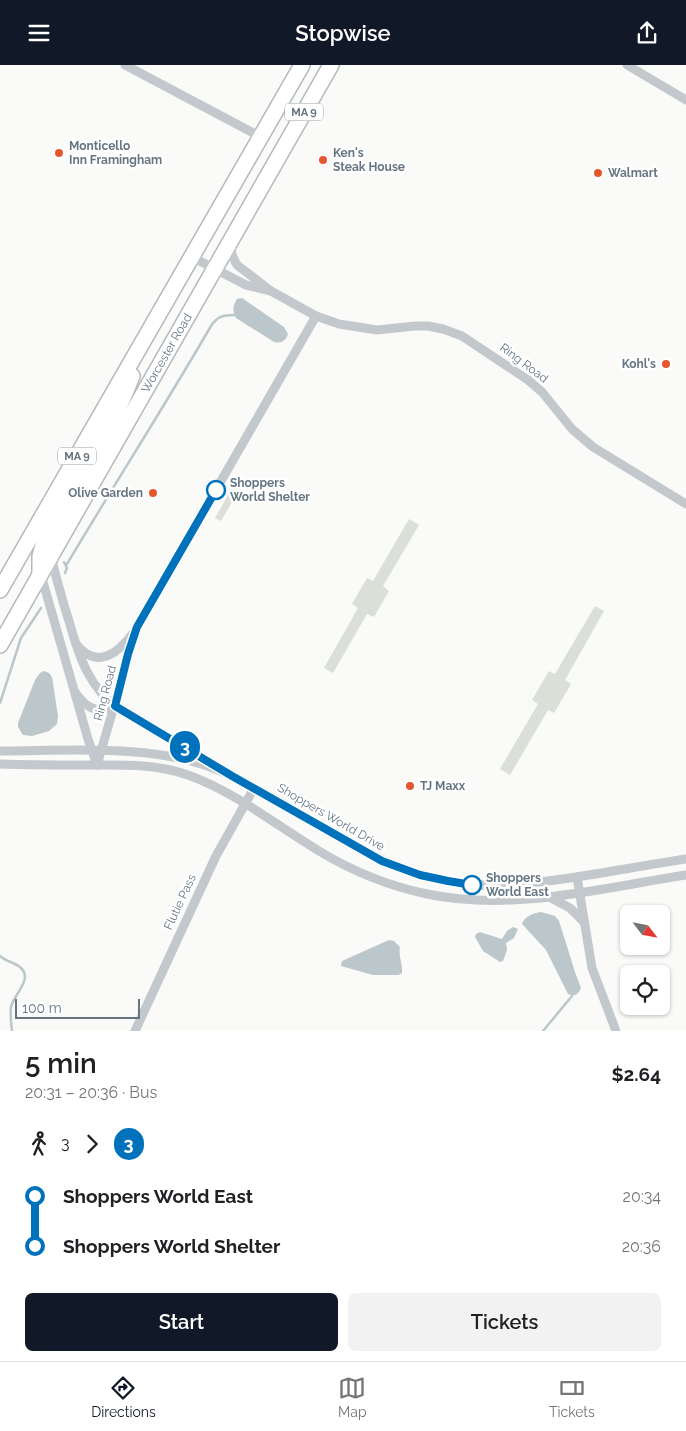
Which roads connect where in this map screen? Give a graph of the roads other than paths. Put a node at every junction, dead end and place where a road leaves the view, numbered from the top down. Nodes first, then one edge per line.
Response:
1 (125, 65) edge
2 (302, 65) edge
3 (331, 65) edge
4 (627, 65) edge
5 (686, 100) edge
6 (261, 137) junction
7 (234, 233) junction
8 (192, 257) junction
9 (214, 268) junction
10 (271, 291) junction
11 (316, 316) junction
12 (145, 339) junction
13 (686, 504) edge
14 (58, 544) junction
15 (40, 575) junction
16 (0, 590) edge
17 (137, 627) junction
18 (1, 643) edge
19 (76, 645) junction
20 (72, 685) junction
21 (115, 706) junction
22 (0, 751) edge
23 (91, 751) junction
24 (102, 751) junction
25 (0, 764) edge
26 (97, 765) junction
27 (232, 776) junction
28 (254, 788) junction
29 (245, 804) junction
30 (686, 859) edge
31 (686, 875) edge
32 (577, 877) junction
33 (580, 892) junction
34 (549, 897) junction
35 (584, 922) junction
36 (135, 1031) edge
37 (616, 1031) edge

1 - 6 street
2 - 6 highway, Worcester Road / MA 9
3 - 7 highway, Worcester Road / MA 9
4 - 5 street
6 - 8 highway, Worcester Road / MA 9
7 - 9 highway, Worcester Road / MA 9
7 - 10 street
8 - 9 street, Ring Road
8 - 12 highway, Worcester Road / MA 9
9 - 10 street, Ring Road
9 - 14 highway, Worcester Road / MA 9
10 - 11 street, Ring Road
11 - 13 street, Ring Road
11 - 17 street, Ring Road
12 - 15 highway
12 - 16 highway, Worcester Road / MA 9
14 - 15 highway, Worcester Road / MA 9
14 - 19 street, Shoppers World Drive
15 - 18 highway, Worcester Road / MA 9
15 - 20 street
17 - 19 street, Ring Road
17 - 21 street, Ring Road
19 - 21 street, Shoppers World Drive
20 - 21 street
20 - 23 street
21 - 24 street, Ring Road
21 - 27 street, Shoppers World Drive
22 - 23 street, Shoppers World Drive
23 - 24 street, Shoppers World Drive
23 - 26 street
24 - 26 street, Ring Road
24 - 27 street, Shoppers World Drive
25 - 26 street
26 - 29 street
27 - 28 street, Shoppers World Drive
28 - 29 street, Flutie Pass
28 - 32 street, Shoppers World Drive
29 - 34 street
29 - 36 street, Flutie Pass
30 - 32 street, Shoppers World Drive
31 - 33 street
32 - 33 street
33 - 34 street
33 - 35 street
34 - 35 street
35 - 37 street

